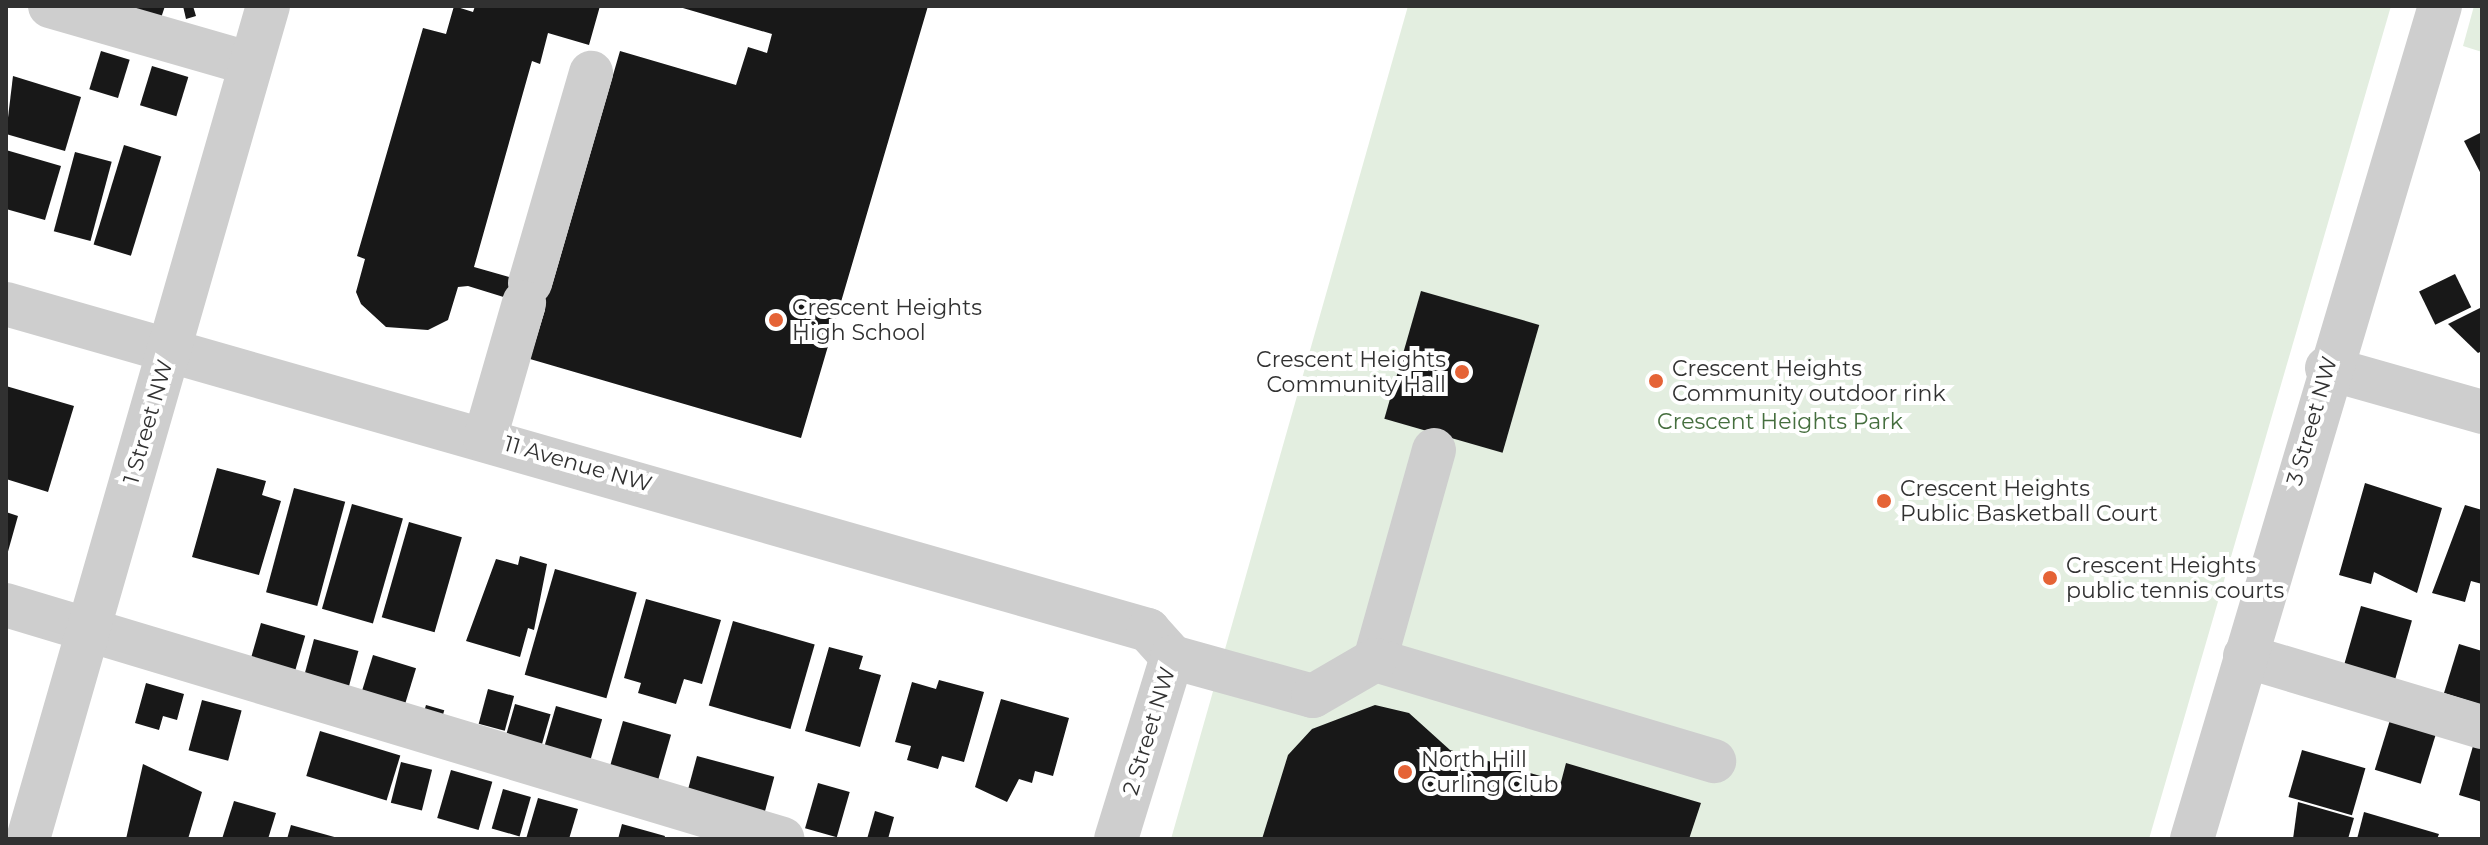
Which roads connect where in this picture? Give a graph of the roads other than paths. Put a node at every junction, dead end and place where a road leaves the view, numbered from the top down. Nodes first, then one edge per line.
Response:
1 (50, 6) edge
2 (268, 6) edge
3 (2440, 6) edge
4 (251, 64) junction
5 (591, 73) dead end
6 (6, 304) edge
7 (169, 349) junction
8 (2327, 368) junction
9 (2482, 412) edge
10 (485, 438) junction
11 (1434, 450) dead end
12 (6, 605) edge
13 (88, 628) junction
14 (1160, 644) junction
15 (2245, 656) junction
16 (1375, 660) junction
17 (2482, 727) edge
18 (1714, 761) dead end
19 (28, 839) edge
20 (783, 839) edge
21 (1116, 839) edge
22 (2192, 839) edge

1 - 4 street
2 - 4 street, 1 Street NW
3 - 8 street, 3 Street NW
4 - 7 street, 1 Street NW
5 - 10 street
6 - 7 street, 11 Avenue NW
7 - 10 street, 11 Avenue NW
7 - 13 street, 1 Street NW
8 - 9 street
8 - 15 street, 3 Street NW
10 - 14 street, 11 Avenue NW
11 - 16 street
12 - 13 street
13 - 19 street, 1 Street NW
13 - 20 street
14 - 16 street, 11 Avenue NW
14 - 21 street, 2 Street NW
15 - 17 street
15 - 22 street, 3 Street NW
16 - 18 street

